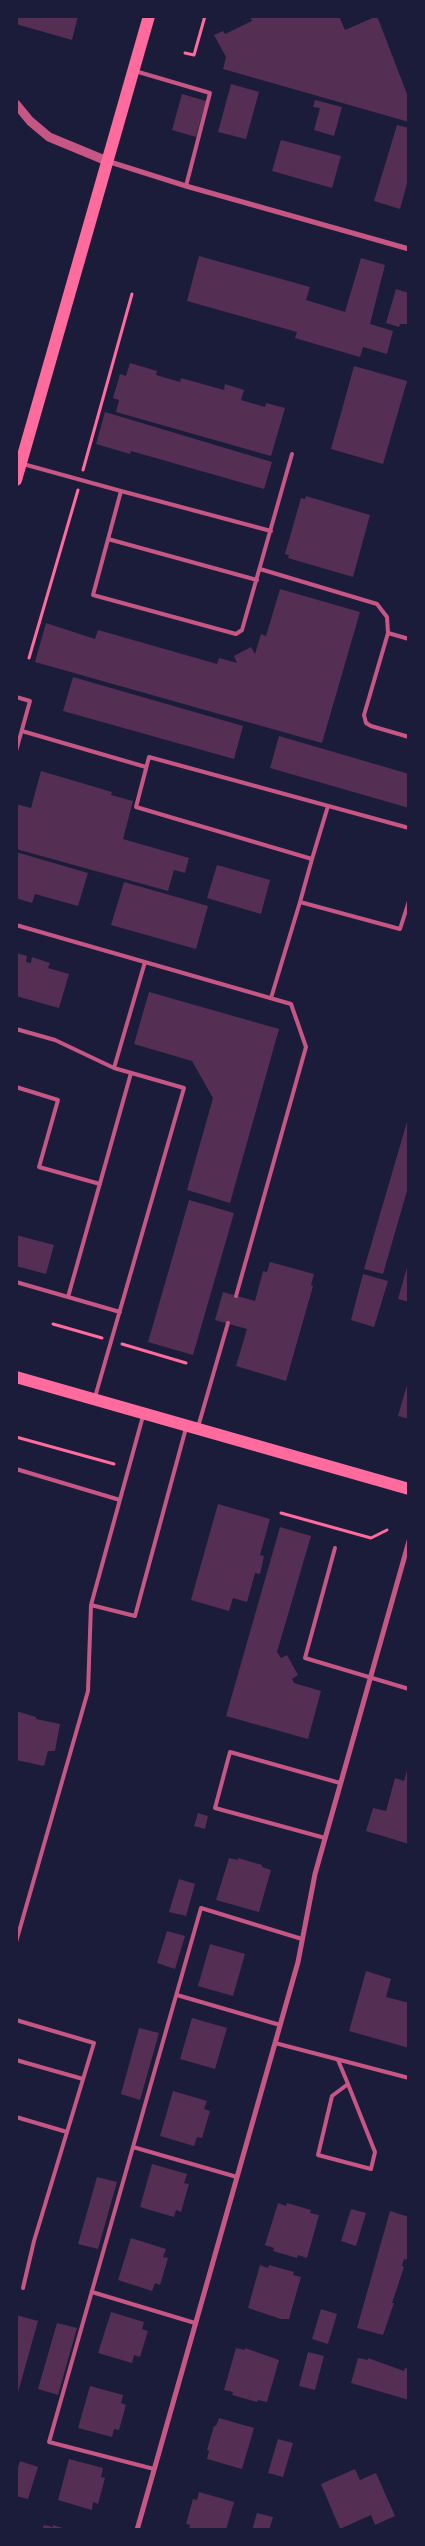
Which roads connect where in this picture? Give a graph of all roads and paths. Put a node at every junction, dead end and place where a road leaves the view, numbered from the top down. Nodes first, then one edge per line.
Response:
1 (149, 16) edge
2 (205, 16) edge
3 (185, 53) dead end
4 (133, 70) junction
5 (16, 104) edge
6 (107, 161) junction
7 (186, 186) junction
8 (409, 249) edge
9 (132, 294) dead end
10 (292, 454) dead end
11 (20, 455) edge
12 (85, 463) dead end
13 (16, 480) edge
14 (121, 490) junction
15 (74, 501) dead end
16 (271, 531) junction
17 (108, 539) junction
18 (260, 569) junction
19 (257, 580) junction
20 (388, 633) junction
21 (409, 639) edge
22 (29, 658) dead end
23 (16, 698) edge
24 (22, 731) junction
25 (409, 736) edge
26 (16, 751) edge
27 (146, 767) junction
28 (328, 806) junction
29 (409, 828) edge
30 (312, 859) junction
31 (409, 900) edge
32 (300, 902) junction
33 (16, 925) edge
34 (145, 962) junction
35 (271, 998) junction
36 (16, 1029) edge
37 (114, 1068) junction
38 (131, 1073) junction
39 (16, 1087) edge
40 (100, 1184) junction
41 (16, 1282) edge
42 (236, 1296) dead end
43 (68, 1297) junction
44 (120, 1312) junction
45 (228, 1323) dead end
46 (53, 1324) dead end
47 (90, 1335) dead end
48 (117, 1342) dead end
49 (186, 1363) dead end
50 (16, 1377) edge
51 (94, 1399) junction
52 (144, 1413) junction
53 (192, 1427) junction
54 (16, 1437) edge
55 (114, 1464) dead end
56 (16, 1469) edge
57 (409, 1489) edge
58 (120, 1500) junction
59 (281, 1513) dead end
60 (387, 1530) dead end
61 (409, 1541) edge
62 (335, 1548) dead end
63 (91, 1605) junction
64 (370, 1677) junction
65 (409, 1688) edge
66 (340, 1784) junction
67 (325, 1838) junction
68 (302, 1939) junction
69 (16, 1942) edge
70 (177, 1995) junction
71 (16, 2020) edge
72 (280, 2025) junction
73 (275, 2043) junction
74 (16, 2060) edge
75 (338, 2060) junction
76 (409, 2078) edge
77 (83, 2079) junction
78 (348, 2084) junction
79 (16, 2117) edge
80 (66, 2132) junction
81 (133, 2147) junction
82 (237, 2177) junction
83 (23, 2288) dead end
84 (92, 2292) junction
85 (195, 2323) junction
86 (154, 2469) junction
87 (137, 2530) edge

1 - 4 main road
2 - 3 path
4 - 6 main road
4 - 7 lane
5 - 6 street
6 - 7 street
6 - 11 main road
7 - 8 street
9 - 12 path
10 - 16 lane
11 - 13 main road
11 - 14 lane
14 - 16 lane
14 - 17 lane
15 - 22 path
16 - 18 lane
17 - 19 lane
17 - 19 lane
18 - 19 lane
18 - 20 lane
20 - 21 lane
20 - 25 lane
23 - 24 lane
24 - 26 lane
24 - 27 lane
27 - 28 lane
27 - 30 lane
28 - 29 lane
28 - 30 lane
30 - 32 lane
31 - 32 lane
32 - 35 lane
33 - 34 lane
34 - 35 lane
34 - 37 lane
35 - 42 lane
36 - 37 lane
37 - 38 lane
38 - 40 lane
38 - 44 lane
39 - 40 lane
40 - 43 lane
41 - 43 lane
43 - 44 lane
44 - 51 lane
45 - 53 lane
46 - 47 path
48 - 49 path
50 - 51 main road
51 - 52 main road
52 - 53 main road
52 - 58 lane
53 - 57 main road
53 - 63 lane
54 - 55 path
56 - 58 lane
58 - 63 lane
59 - 60 path
61 - 64 street
62 - 64 lane
63 - 69 lane
64 - 65 lane
64 - 66 street
66 - 67 street
66 - 67 lane
67 - 68 street
68 - 70 lane
68 - 72 street
70 - 72 lane
70 - 81 lane
71 - 77 lane
72 - 73 street
73 - 75 lane
73 - 82 street
74 - 77 lane
75 - 76 lane
75 - 78 lane
77 - 80 lane
78 - 78 lane
79 - 80 lane
80 - 83 lane
81 - 82 lane
81 - 84 lane
82 - 85 street
84 - 85 lane
84 - 86 lane
85 - 86 street
86 - 87 street

